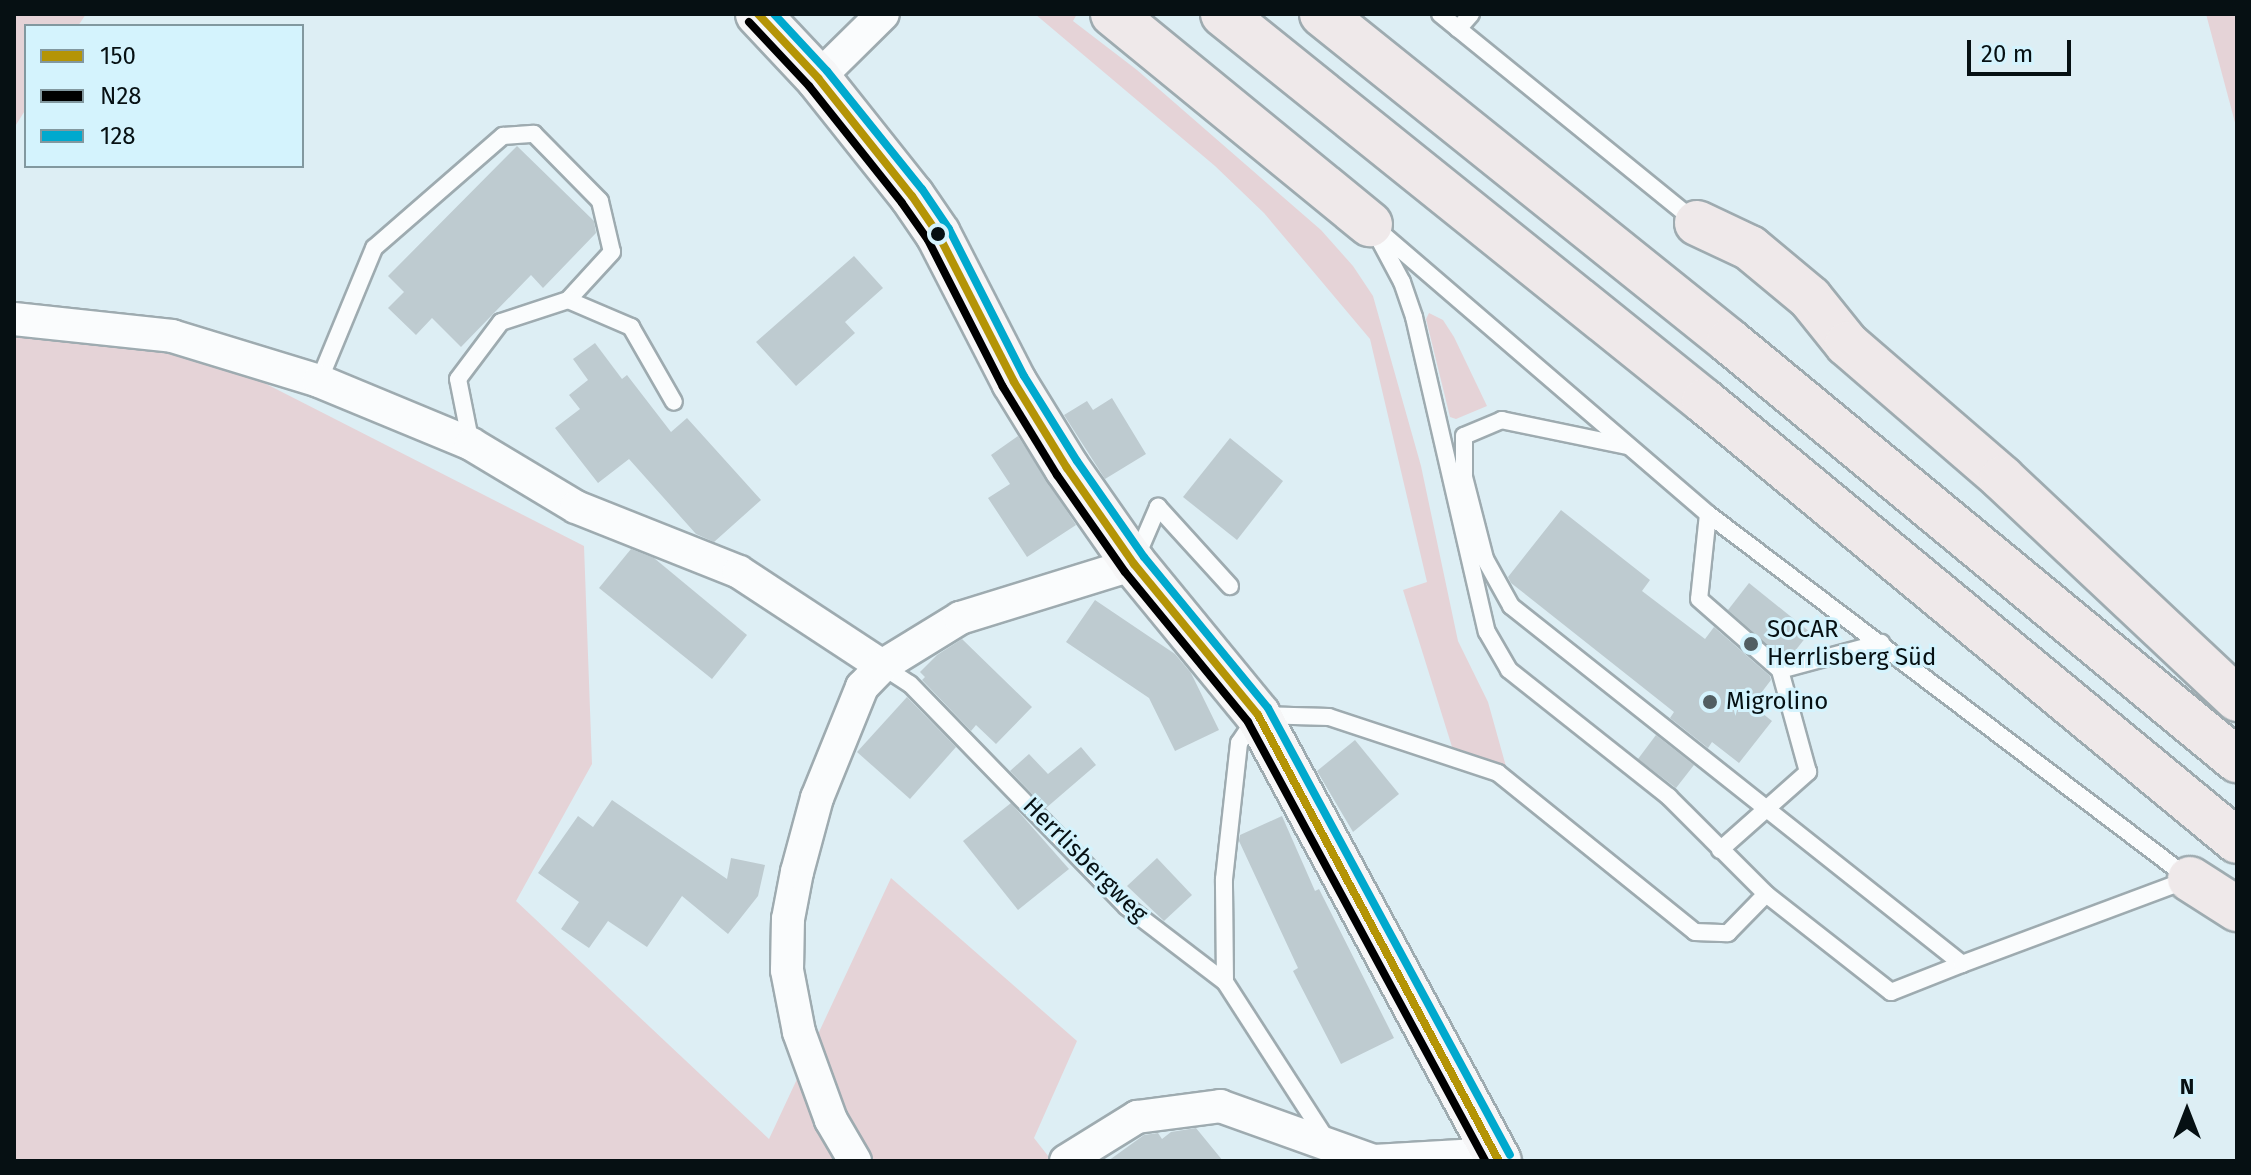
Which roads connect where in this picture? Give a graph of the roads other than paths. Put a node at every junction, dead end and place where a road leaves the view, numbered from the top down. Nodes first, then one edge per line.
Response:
1 (758, 14) edge
2 (883, 14) edge
3 (1113, 14) edge
4 (1223, 14) edge
5 (1322, 14) edge
6 (1440, 14) edge
7 (1471, 14) edge
8 (1458, 29) junction
9 (818, 78) junction
10 (1697, 223) joint
11 (1370, 224) junction
12 (568, 300) junction
13 (14, 319) edge
14 (319, 381) junction
15 (674, 402) dead end
16 (471, 444) junction
17 (1627, 446) junction
18 (1708, 514) junction
19 (1134, 564) junction
20 (1230, 586) dead end
21 (1881, 643) junction
22 (882, 666) junction
23 (1780, 670) junction
24 (2237, 699) edge
25 (1258, 715) junction
26 (2237, 760) edge
27 (1765, 808) junction
28 (2237, 841) edge
29 (1720, 850) junction
30 (2190, 879) junction
31 (1766, 894) junction
32 (2237, 909) edge
33 (1962, 964) junction
34 (1225, 982) junction
35 (1335, 1152) edge
36 (1497, 1158) edge
37 (855, 1161) edge
38 (1066, 1161) edge

1 - 9 main road
2 - 9 street
3 - 11 highway
4 - 28 highway
5 - 26 highway
6 - 8 lane
7 - 8 lane
8 - 10 lane
9 - 19 main road
10 - 24 highway
11 - 17 lane
11 - 29 lane
12 - 14 lane
12 - 15 lane
12 - 16 lane
13 - 14 street
14 - 16 street
16 - 22 street
17 - 18 lane
17 - 27 lane
18 - 21 lane
18 - 23 lane
19 - 20 lane
19 - 22 street
19 - 25 main road
21 - 23 lane
21 - 30 lane
22 - 34 lane, Herrlisbergweg
22 - 37 street
23 - 27 lane
25 - 31 lane
25 - 34 lane
25 - 36 main road
27 - 29 lane
27 - 33 lane
29 - 31 lane
30 - 32 highway
30 - 33 lane
31 - 33 lane
34 - 35 lane, Herrlisbergweg
35 - 36 street
35 - 38 street

